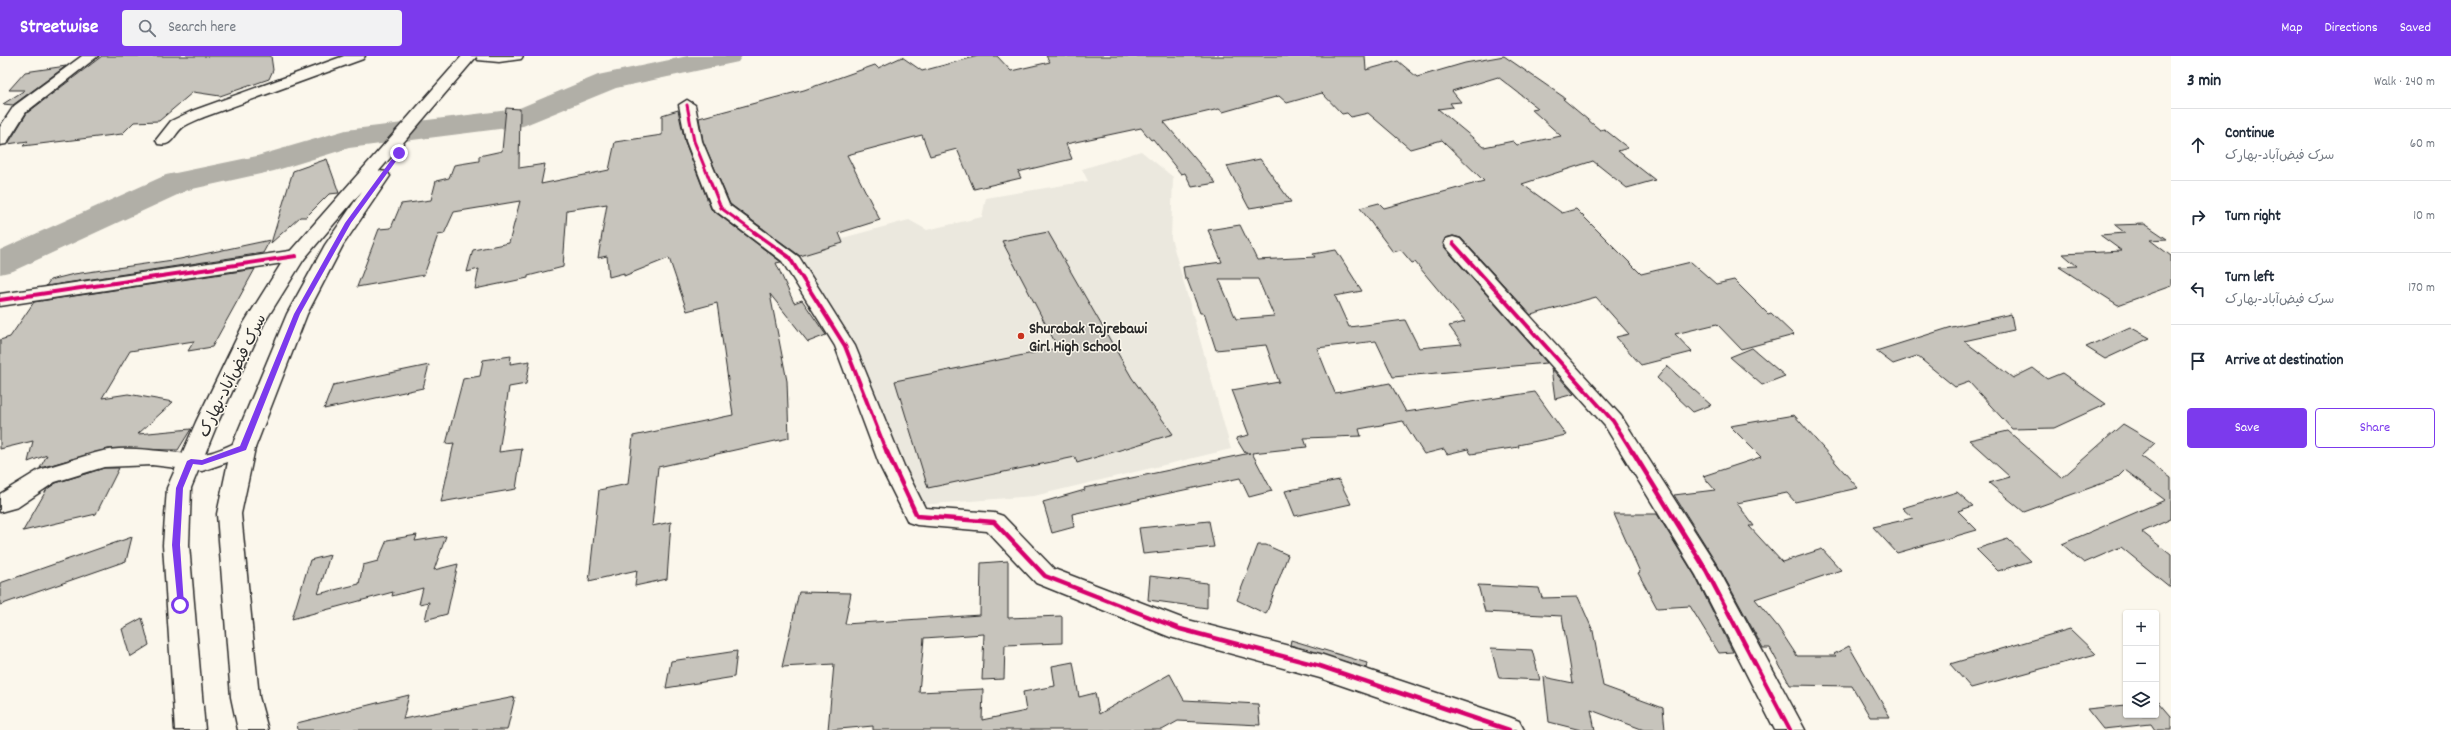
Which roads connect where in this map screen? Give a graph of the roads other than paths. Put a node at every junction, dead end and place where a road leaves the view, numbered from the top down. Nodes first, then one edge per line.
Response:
1 (91, 56) edge
2 (358, 56) edge
3 (479, 56) edge
4 (516, 56) edge
5 (687, 105) dead end
6 (0, 140) edge
7 (164, 140) dead end
8 (390, 155) junction
9 (1453, 243) dead end
10 (296, 256) junction
11 (0, 300) edge
12 (243, 448) junction
13 (196, 462) junction
14 (0, 503) edge
15 (190, 730) edge
16 (253, 730) edge
17 (1509, 730) edge
18 (1790, 730) edge

1 - 6 street
2 - 7 street
3 - 4 street
3 - 8 street, سرک فیض‌آباد-بهارک
5 - 17 street
8 - 10 street, سرک فیض‌آباد-بهارک
8 - 12 street, سرک فیض‌آباد-بهارک
9 - 18 street
10 - 11 street
10 - 13 street, سرک فیض‌آباد-بهارک
12 - 13 street
12 - 16 street, سرک فیض‌آباد-بهارک
13 - 14 street
13 - 15 street, سرک فیض‌آباد-بهارک

